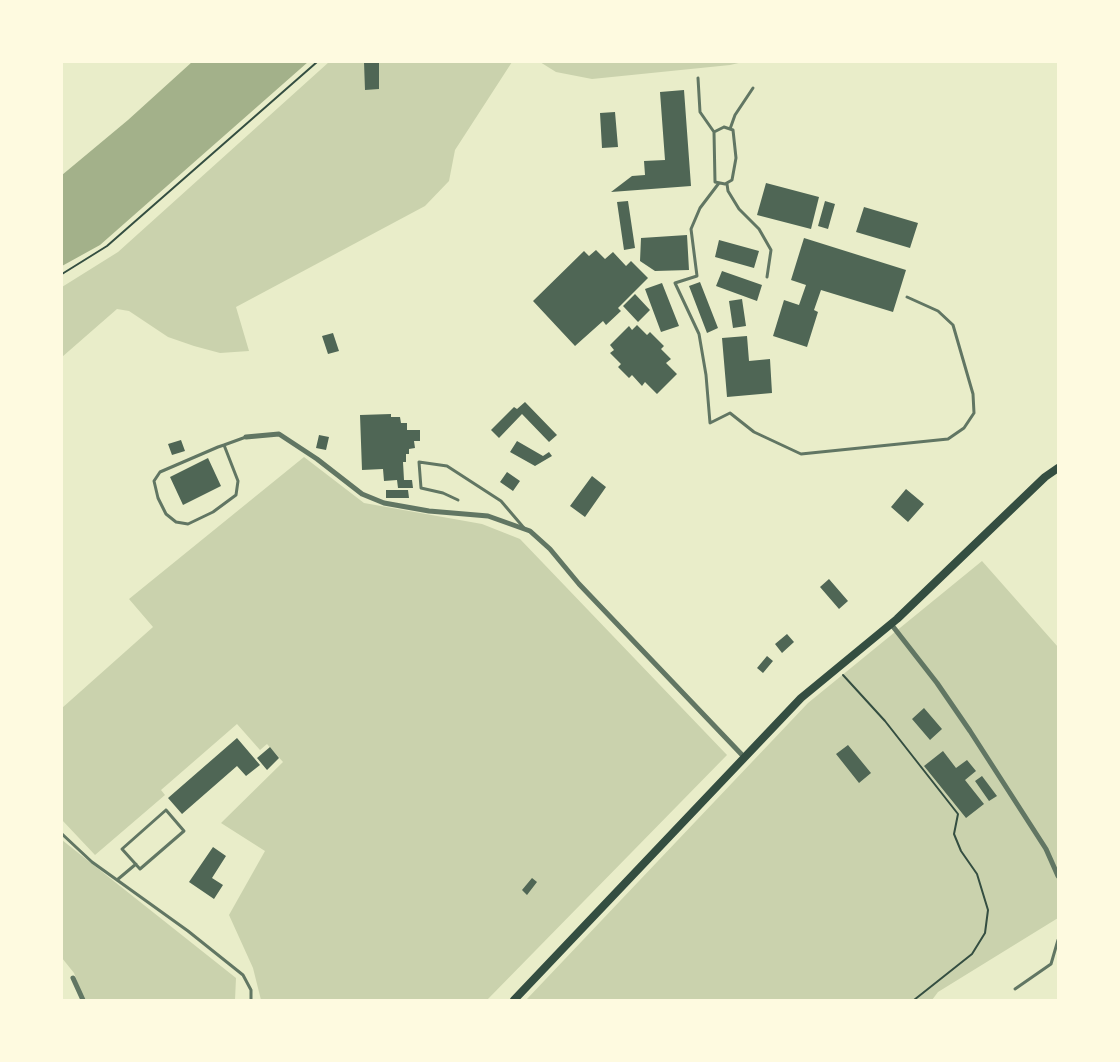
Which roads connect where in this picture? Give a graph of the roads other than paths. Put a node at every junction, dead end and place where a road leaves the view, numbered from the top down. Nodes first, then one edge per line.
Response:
1 (698, 78) dead end
2 (753, 88) dead end
3 (730, 129) junction
4 (714, 132) junction
5 (719, 183) junction
6 (727, 184) junction
7 (767, 277) dead end
8 (907, 297) dead end
9 (246, 437) joint
10 (224, 445) junction
11 (1059, 468) edge
12 (458, 500) dead end
13 (524, 529) junction
14 (891, 624) junction
15 (745, 758) junction
16 (62, 834) edge
17 (136, 864) junction
18 (1059, 876) edge
19 (117, 880) junction
20 (1059, 940) edge
21 (72, 978) dead end
22 (1015, 988) dead end
23 (83, 1000) edge
24 (251, 1000) edge
25 (514, 1000) edge

1 - 4 lane
2 - 3 lane
3 - 4 lane
3 - 6 lane
4 - 5 lane
5 - 6 lane
5 - 8 lane
6 - 7 lane
9 - 10 lane
9 - 13 street
10 - 10 lane
11 - 14 main road
12 - 13 lane
13 - 15 street
14 - 15 main road
14 - 18 street
15 - 25 main road
16 - 19 lane
17 - 17 lane
17 - 19 lane
19 - 24 lane
20 - 22 lane
21 - 23 street

